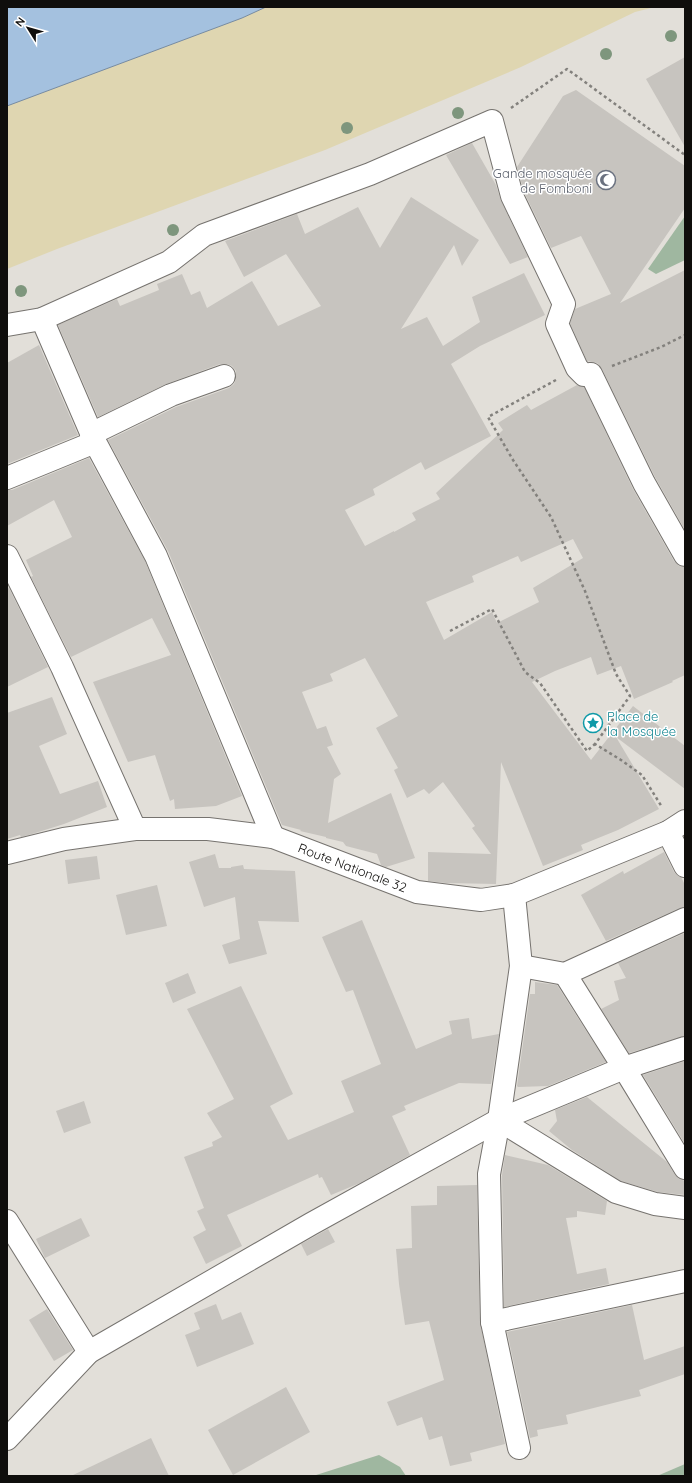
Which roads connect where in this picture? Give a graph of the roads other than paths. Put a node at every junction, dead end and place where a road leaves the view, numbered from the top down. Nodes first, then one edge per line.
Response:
1 (42, 319) junction
2 (7, 325) edge
3 (224, 376) dead end
4 (93, 438) junction
5 (7, 478) edge
6 (685, 555) edge
7 (7, 556) edge
8 (675, 827) edge
9 (135, 829) junction
10 (273, 837) junction
11 (7, 853) edge
12 (685, 866) edge
13 (514, 895) junction
14 (685, 919) edge
15 (521, 966) junction
16 (565, 974) junction
17 (685, 1048) edge
18 (624, 1068) junction
19 (499, 1120) junction
20 (685, 1168) edge
21 (685, 1208) edge
22 (7, 1221) edge
23 (685, 1281) edge
24 (492, 1322) junction
25 (89, 1352) junction
26 (7, 1439) edge
27 (519, 1448) dead end

1 - 2 street
1 - 4 street
1 - 6 street
3 - 4 street
4 - 5 street
4 - 10 street
7 - 9 street
8 - 12 street
8 - 13 street, Route Nationale 32
9 - 10 street, Route Nationale 32
9 - 11 street, Route Nationale 32
10 - 13 street, Route Nationale 32
13 - 15 street
14 - 16 street
15 - 16 street
15 - 19 street
16 - 18 street
17 - 18 street
18 - 19 street
18 - 20 street
19 - 21 street
19 - 24 street
19 - 25 street
22 - 25 street
23 - 24 street
24 - 27 street
25 - 26 street

